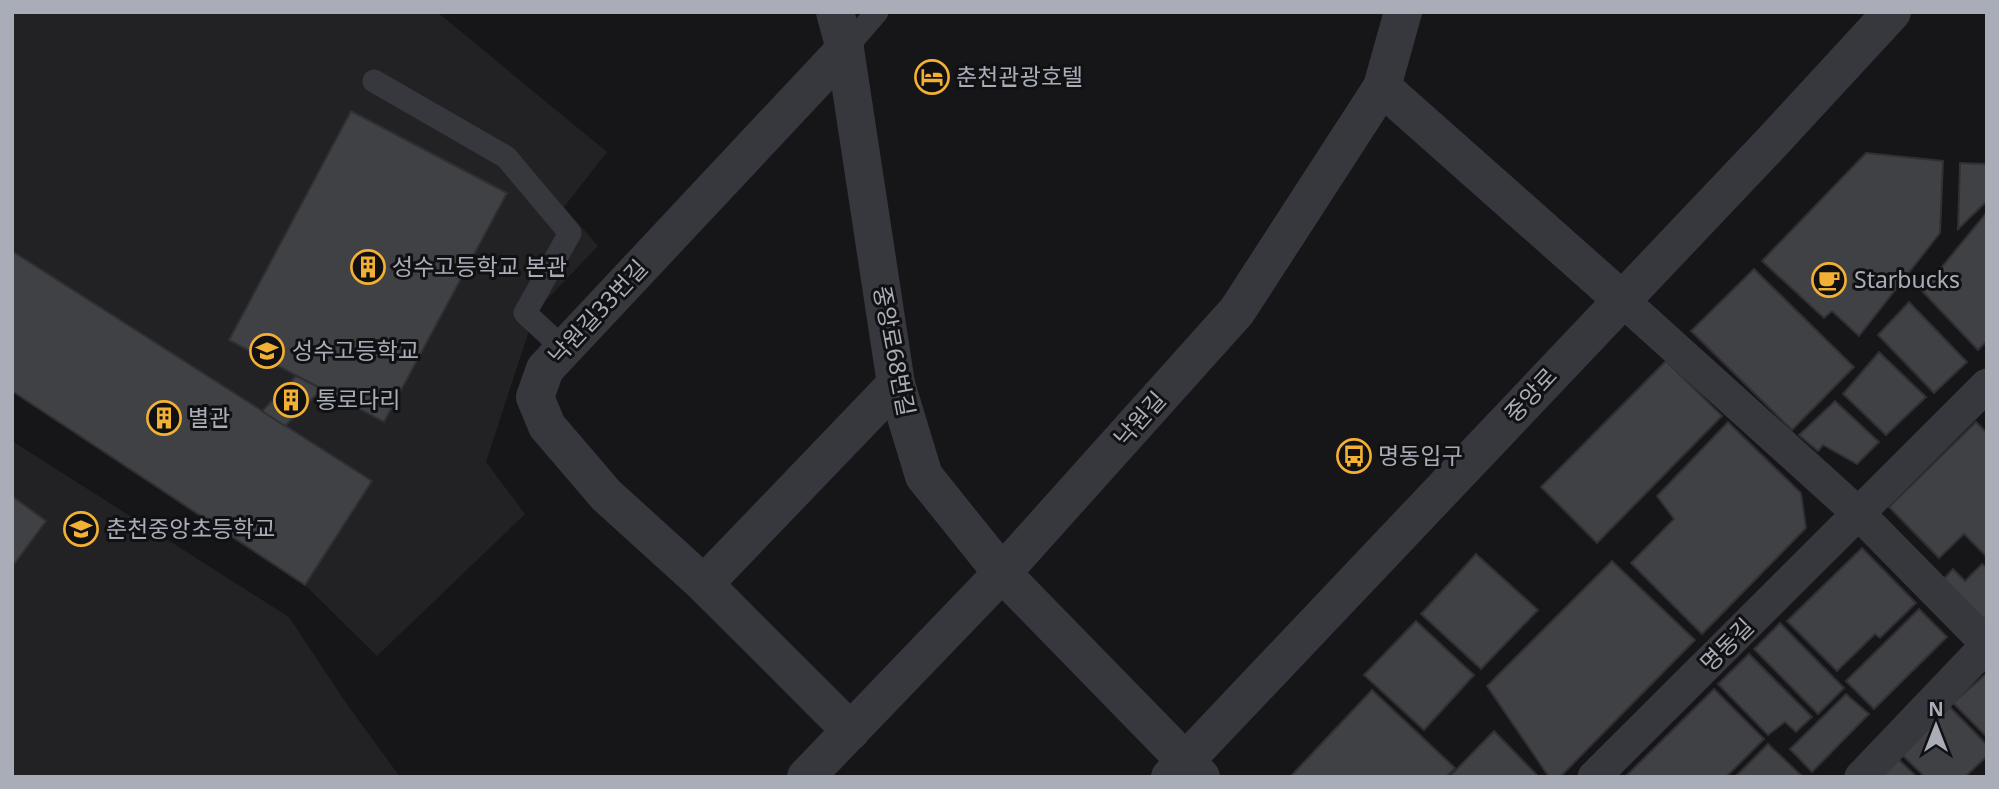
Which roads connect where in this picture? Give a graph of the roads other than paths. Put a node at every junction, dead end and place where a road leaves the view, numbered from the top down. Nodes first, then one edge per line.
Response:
1 (835, 12) edge
2 (877, 12) edge
3 (1403, 12) edge
4 (1892, 12) edge
5 (845, 49) junction
6 (374, 81) dead end
7 (1382, 87) junction
8 (1621, 299) junction
9 (564, 349) junction
10 (896, 384) junction
11 (1987, 385) edge
12 (1859, 514) junction
13 (1002, 573) junction
14 (704, 584) junction
15 (1987, 645) edge
16 (851, 731) junction
17 (1185, 772) edge
18 (806, 777) edge
19 (1594, 777) edge
20 (1861, 777) edge

1 - 5 street, 중앙로68번길
2 - 5 lane
3 - 7 street, 낙원길
4 - 8 street, 중앙로
5 - 9 street, 낙원길33번길
5 - 10 street, 중앙로68번길
6 - 9 lane
7 - 8 street
7 - 13 street, 낙원길
8 - 12 street
8 - 17 street, 중앙로
9 - 14 street, 낙원길33번길
10 - 13 street, 중앙로68번길
10 - 14 street
11 - 12 street, 명동길
12 - 15 street
12 - 19 street, 명동길
13 - 16 street, 낙원길
13 - 17 street, 중앙로68번길
14 - 16 street, 낙원길33번길
15 - 20 street
16 - 18 street, 낙원길

